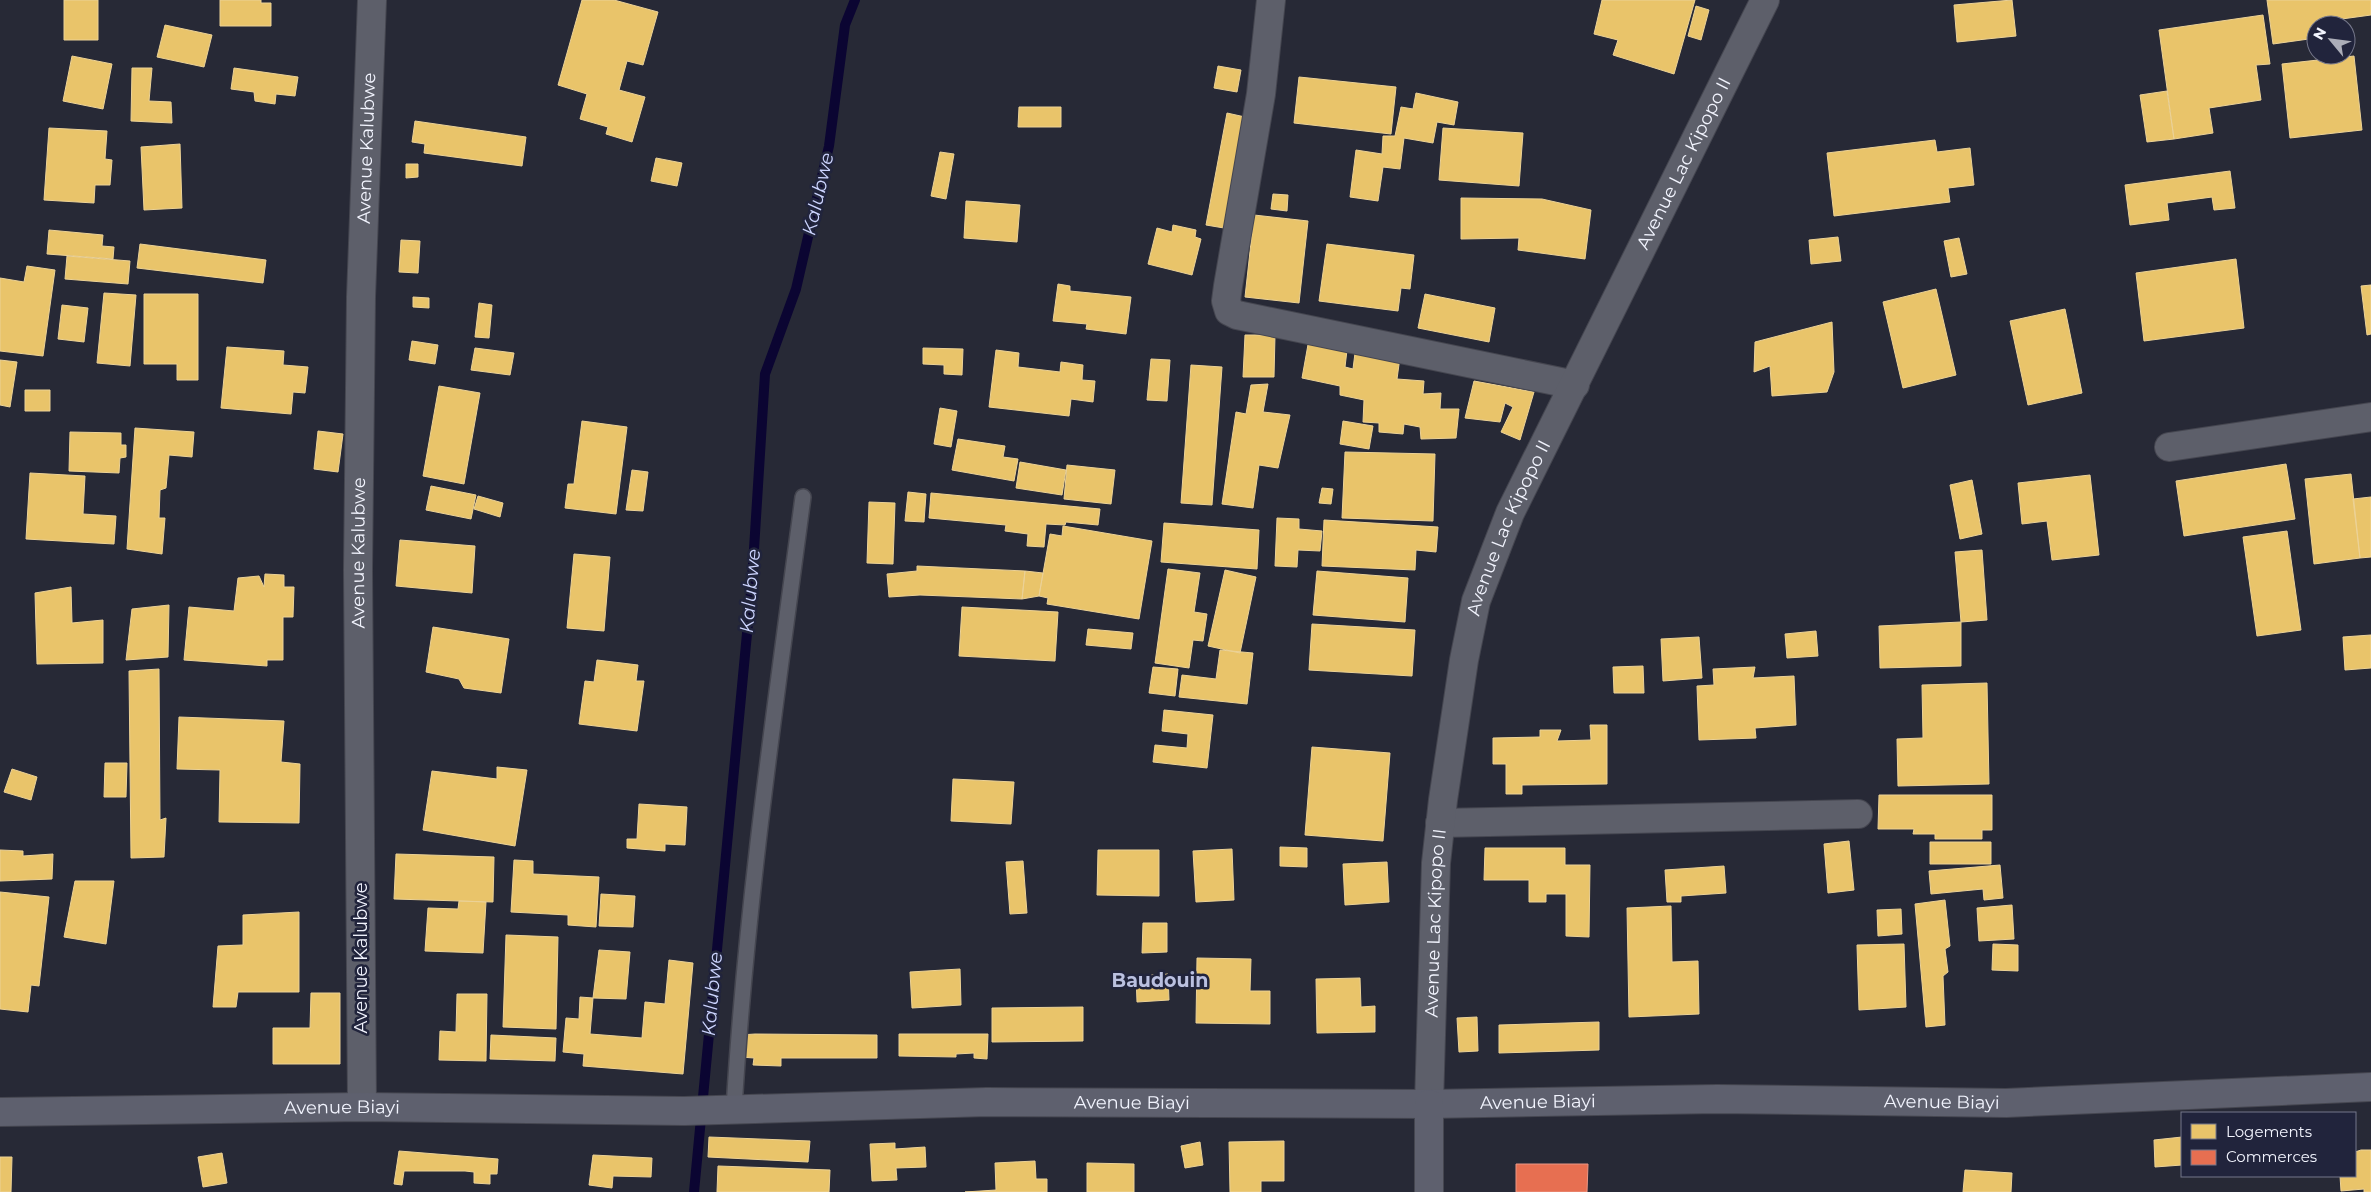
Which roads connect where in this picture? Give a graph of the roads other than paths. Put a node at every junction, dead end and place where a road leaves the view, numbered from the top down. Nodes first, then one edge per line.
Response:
1 (372, 0) edge
2 (1271, 0) edge
3 (1765, 0) edge
4 (1575, 385) junction
5 (2371, 417) edge
6 (2169, 447) dead end
7 (804, 497) dead end
8 (1858, 814) dead end
9 (1440, 823) junction
10 (2371, 1087) edge
11 (1429, 1104) junction
12 (362, 1107) junction
13 (734, 1109) junction
14 (0, 1112) edge
15 (1429, 1192) edge

1 - 12 street, Avenue Kalubwe
2 - 4 street
3 - 4 street, Avenue Lac Kipopo II
4 - 9 street, Avenue Lac Kipopo II
5 - 6 street
7 - 13 lane
8 - 9 street
9 - 11 street, Avenue Lac Kipopo II
10 - 11 street, Avenue Biayi
11 - 13 street, Avenue Biayi
11 - 15 street
12 - 13 street, Avenue Biayi
12 - 14 street, Avenue Biayi

